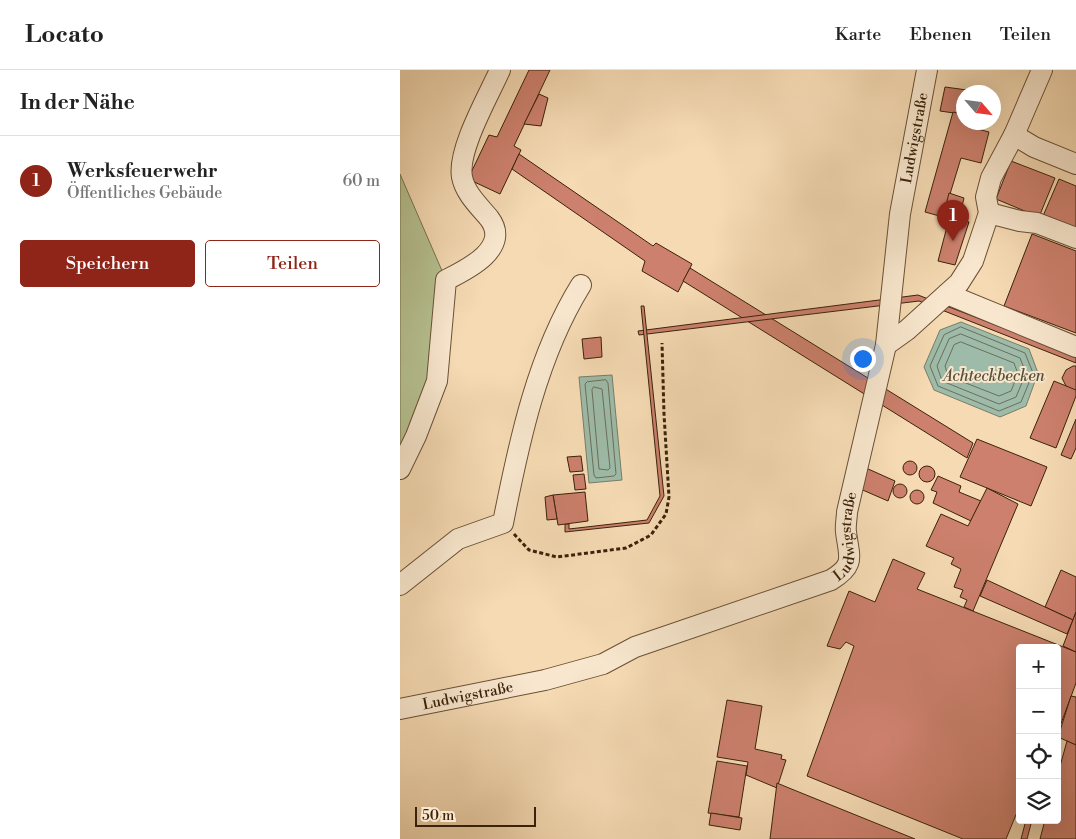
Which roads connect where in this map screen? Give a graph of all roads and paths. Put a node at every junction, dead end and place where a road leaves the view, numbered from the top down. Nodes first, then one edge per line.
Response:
1 (500, 70) edge
2 (927, 70) edge
3 (1042, 70) edge
4 (1014, 135) junction
5 (1076, 164) edge
6 (989, 213) junction
7 (1076, 238) edge
8 (581, 285) dead end
9 (947, 294) junction
10 (662, 343) dead end
11 (886, 345) junction
12 (1076, 347) edge
13 (400, 469) edge
14 (503, 523) junction
15 (400, 585) edge
16 (400, 709) edge

1 - 13 lane
2 - 11 lane, Ludwigstraße
3 - 4 lane
4 - 5 lane
4 - 6 lane
6 - 7 lane
6 - 9 lane
8 - 14 lane
9 - 11 lane
9 - 12 lane
10 - 14 path
11 - 16 lane, Ludwigstraße
14 - 15 lane

